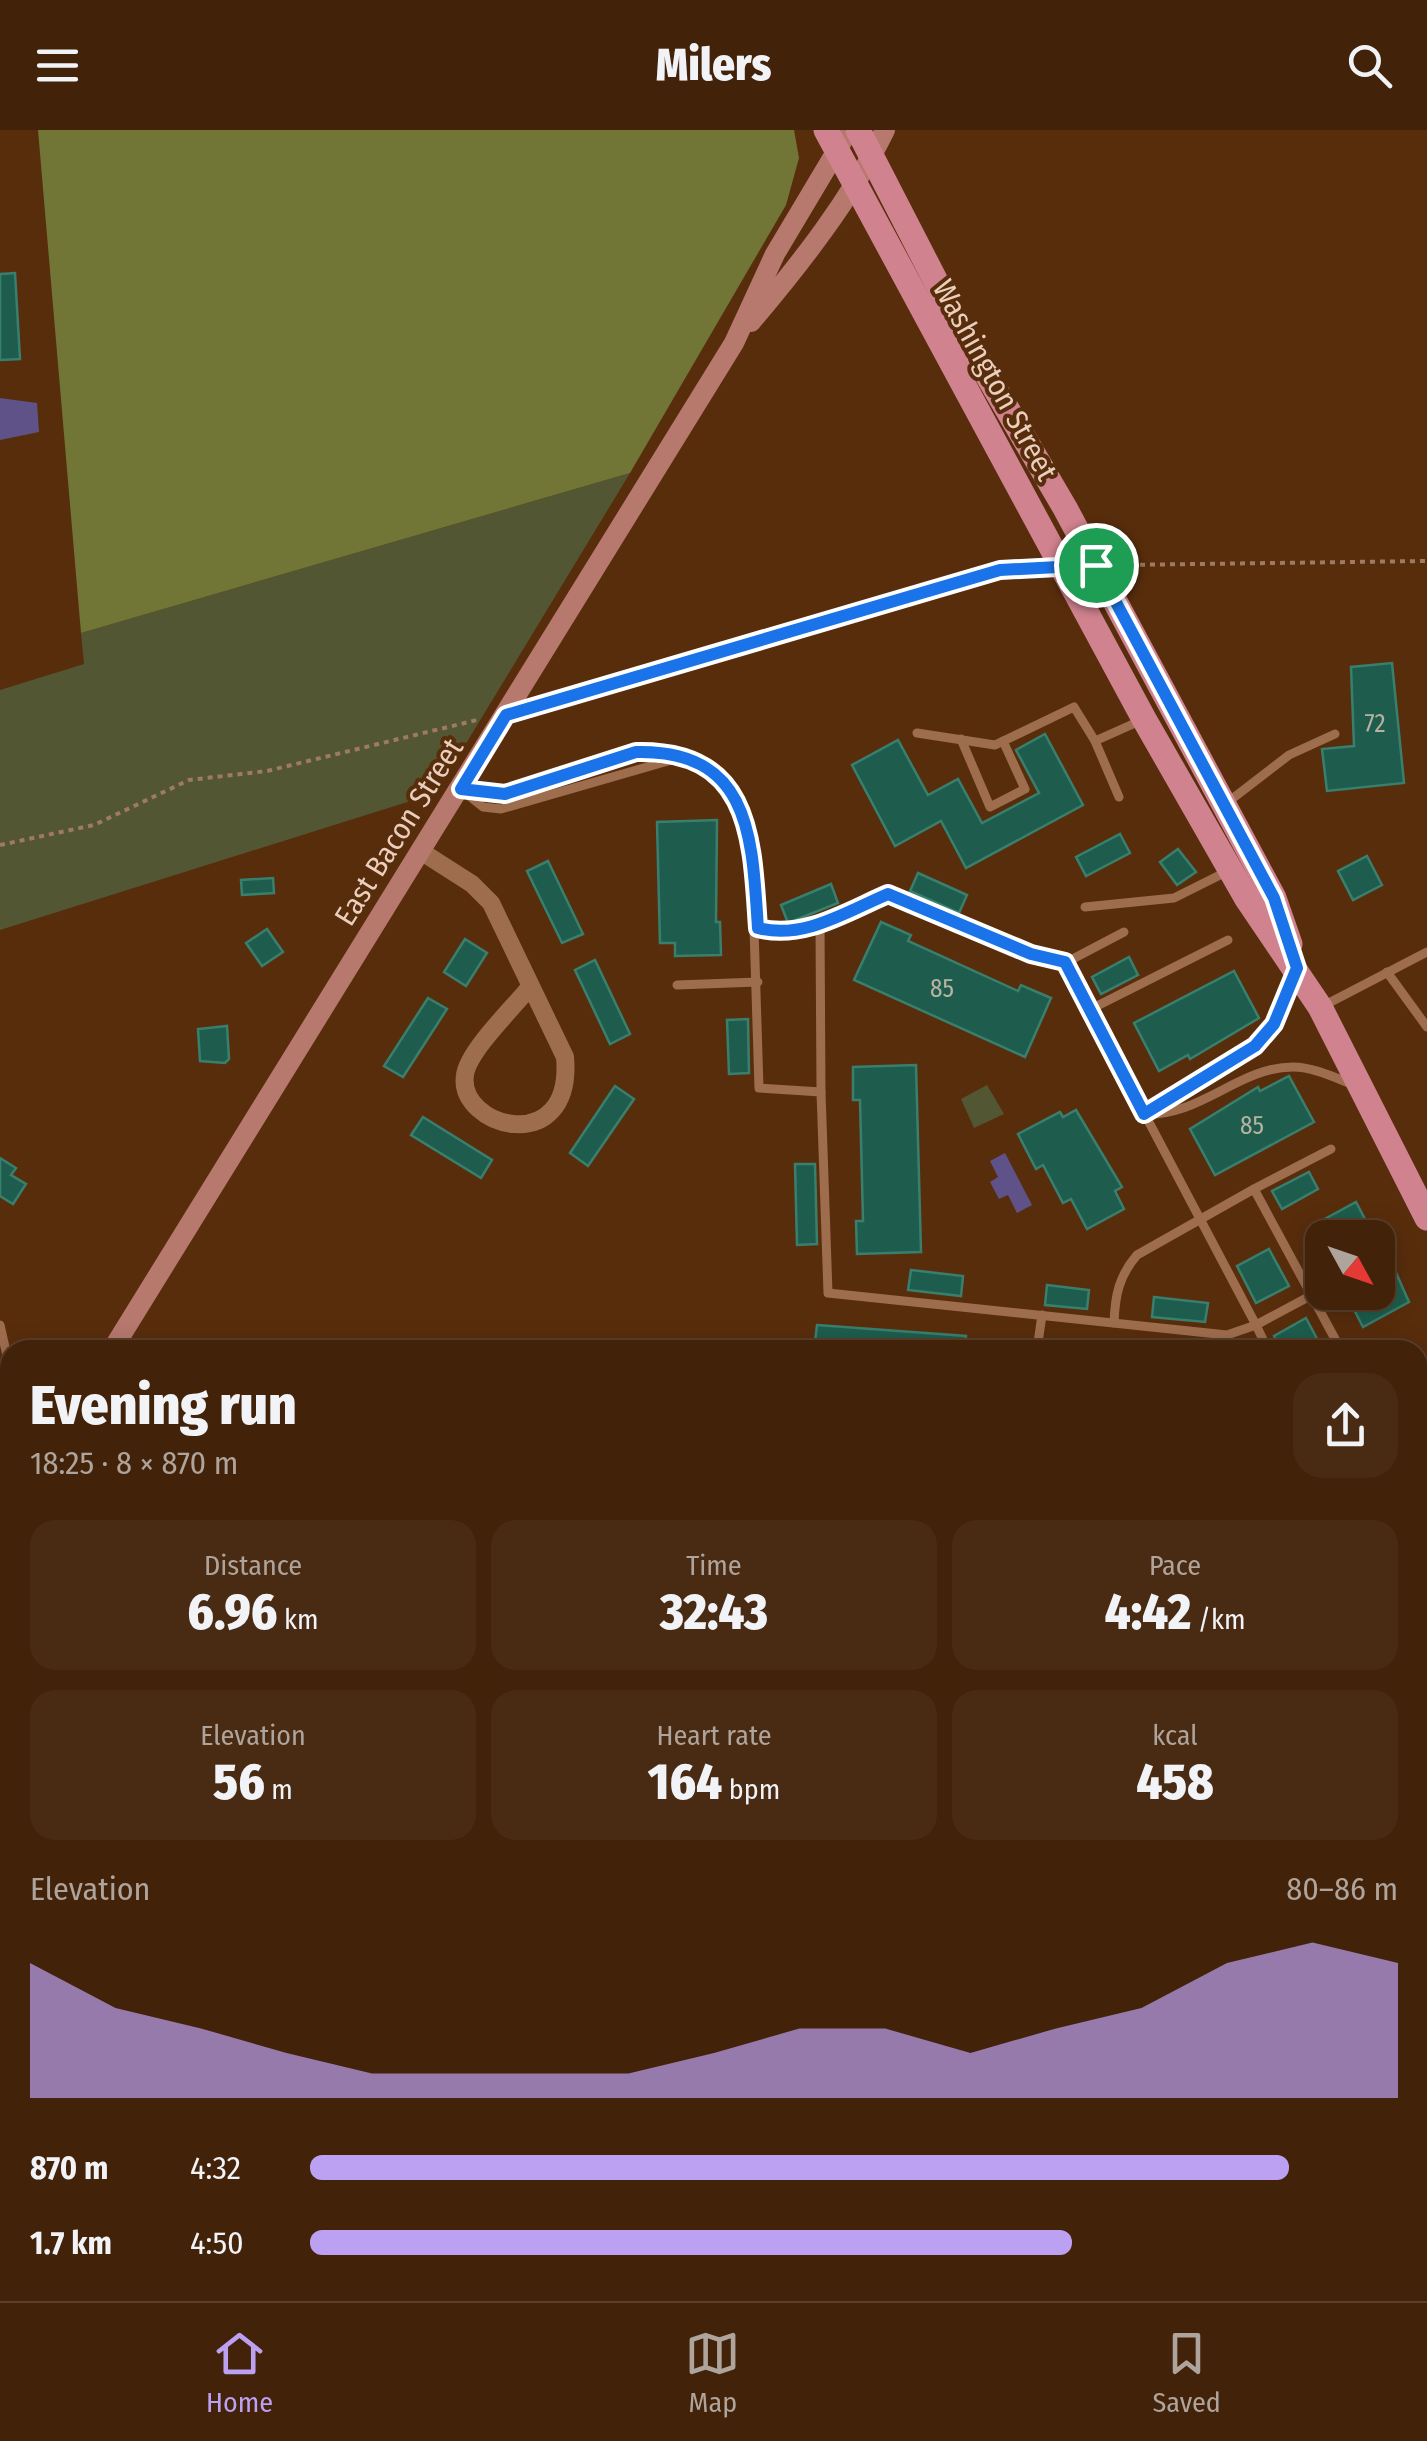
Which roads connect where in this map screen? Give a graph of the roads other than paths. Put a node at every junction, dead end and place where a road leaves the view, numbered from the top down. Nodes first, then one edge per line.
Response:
1 (858, 130) edge
2 (885, 130) edge
3 (837, 137) edge
4 (872, 158) junction
5 (854, 184) junction
6 (734, 343) junction
7 (1144, 718) junction
8 (917, 732) dead end
9 (1335, 734) dead end
10 (961, 740) junction
11 (1004, 741) junction
12 (1095, 742) junction
13 (677, 758) junction
14 (461, 789) junction
15 (1119, 797) dead end
16 (1224, 805) junction
17 (422, 852) junction
18 (1230, 870) junction
19 (1084, 907) dead end
20 (820, 924) junction
21 (758, 928) junction
22 (1124, 932) dead end
23 (1228, 940) dead end
24 (1427, 952) edge
25 (1065, 962) junction
26 (1297, 968) junction
27 (1387, 972) junction
28 (758, 982) junction
29 (676, 984) dead end
30 (528, 988) junction
31 (1320, 1007) junction
32 (1091, 1010) junction
33 (1427, 1026) edge
34 (1359, 1086) junction
35 (821, 1092) junction
36 (1144, 1114) junction
37 (1332, 1149) dead end
38 (1254, 1188) junction
39 (1199, 1218) junction
40 (1427, 1218) edge
41 (1305, 1282) edge
42 (1305, 1299) edge
43 (1320, 1310) edge
44 (1042, 1315) junction
45 (1114, 1322) junction
46 (1256, 1325) junction
47 (118, 1340) edge
48 (1038, 1340) edge
49 (1263, 1340) edge
50 (1337, 1340) edge

1 - 4 main road, Washington Street
2 - 4 main road, East Bacon Street
3 - 5 main road, Washington Street
3 - 6 main road, East Bacon Street
4 - 5 main road, East Bacon Street
4 - 16 main road, Washington Street
5 - 6 main road, East Bacon Street
5 - 7 main road, Washington Street
6 - 14 main road, East Bacon Street
7 - 12 lane
7 - 18 main road, Washington Street
8 - 10 lane
9 - 16 lane
10 - 11 lane
10 - 11 lane
11 - 12 lane
12 - 15 lane
13 - 14 lane
13 - 14 lane
13 - 21 lane
14 - 17 main road, East Bacon Street
16 - 26 main road, Washington Street
17 - 30 street
17 - 47 main road, East Bacon Street
18 - 19 lane
18 - 26 main road, Washington Street
20 - 21 lane
20 - 25 lane
20 - 35 lane
21 - 28 lane
22 - 25 lane
23 - 32 lane
24 - 27 lane
25 - 32 lane
26 - 31 main road, Washington Street
26 - 36 lane
27 - 31 lane
27 - 33 lane
28 - 29 lane
28 - 35 lane
30 - 30 street
31 - 34 main road, Washington Street
32 - 36 lane
34 - 36 lane
34 - 40 main road, Washington Street
35 - 44 lane
36 - 39 lane
37 - 38 lane
38 - 39 lane
38 - 41 lane
39 - 45 lane
39 - 46 lane
42 - 46 lane
43 - 50 lane
44 - 45 lane
44 - 48 lane
45 - 46 lane
46 - 49 lane

